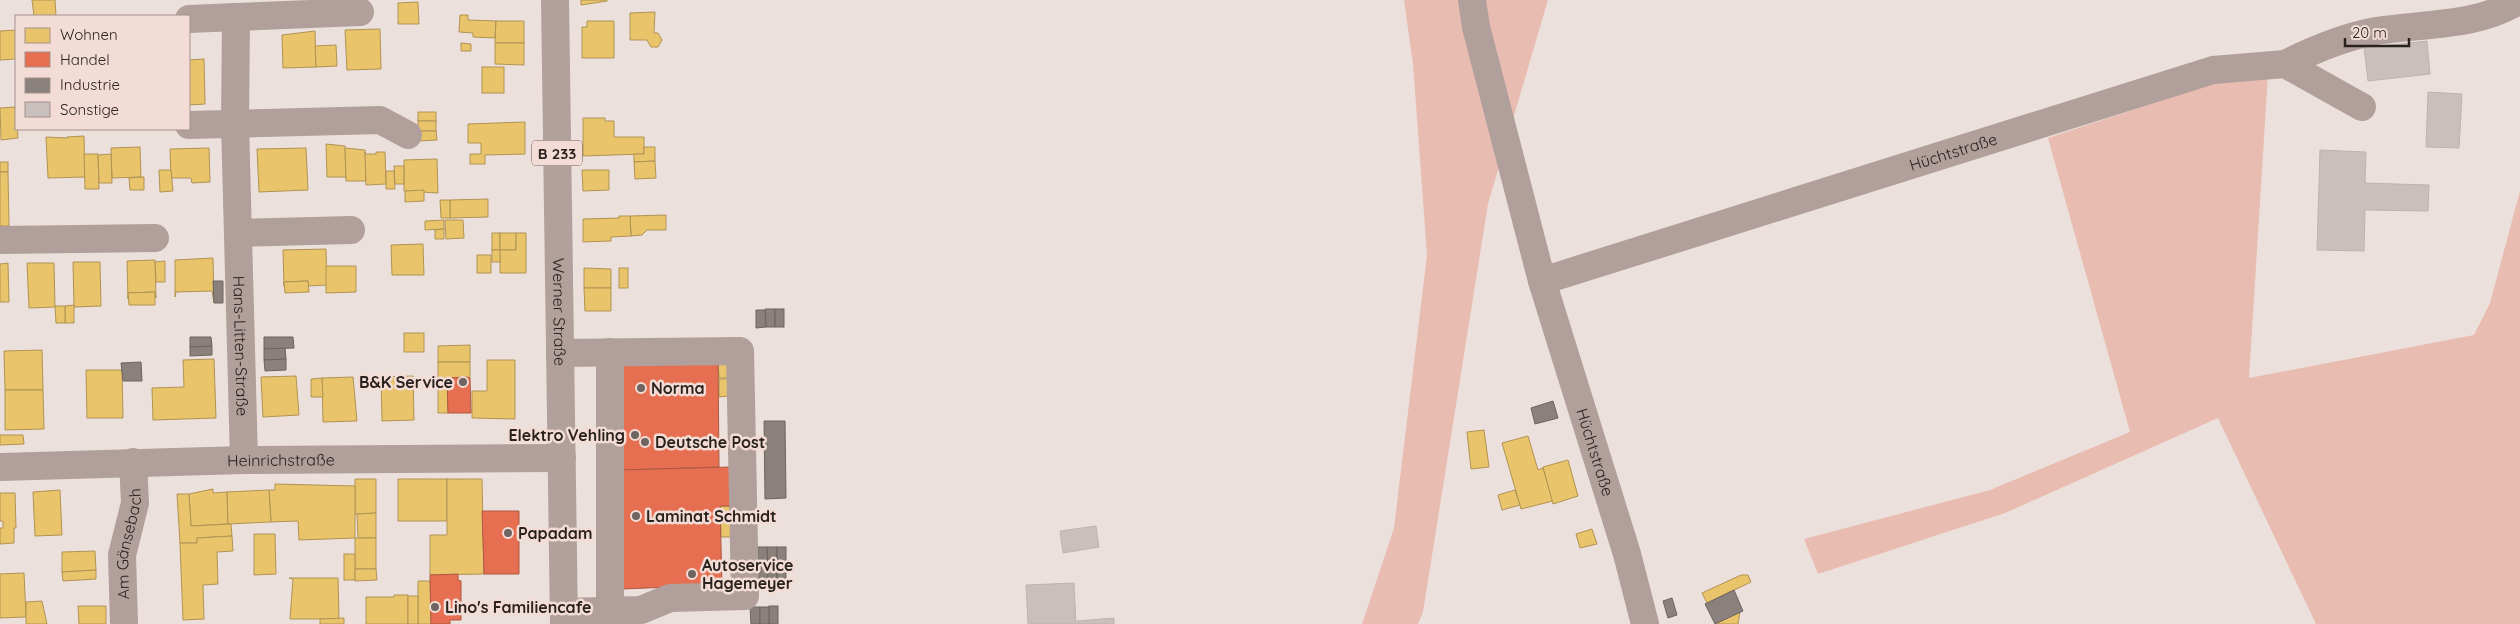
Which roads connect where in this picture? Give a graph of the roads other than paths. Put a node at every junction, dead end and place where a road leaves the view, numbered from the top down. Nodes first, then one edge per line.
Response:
1 (555, 0) edge
2 (1472, 0) edge
3 (2520, 0) edge
4 (360, 12) dead end
5 (236, 17) junction
6 (190, 18) edge
7 (2285, 64) junction
8 (2362, 107) dead end
9 (235, 124) junction
10 (190, 125) edge
11 (408, 135) dead end
12 (351, 230) dead end
13 (238, 233) junction
14 (155, 238) dead end
15 (0, 240) edge
16 (1542, 281) junction
17 (610, 352) junction
18 (560, 353) junction
19 (562, 458) junction
20 (244, 460) junction
21 (133, 462) junction
22 (0, 467) edge
23 (610, 612) junction
24 (564, 618) edge
25 (124, 624) edge
26 (1645, 624) edge

1 - 18 main road, Werner Straße / B 233
2 - 16 street, Hüchtstraße
3 - 7 street
4 - 5 street
5 - 6 street
5 - 9 street, Hans-Litten-Straße
7 - 8 street
7 - 16 street, Hüchtstraße
9 - 10 street
9 - 11 street
9 - 13 street, Hans-Litten-Straße
12 - 13 street
13 - 20 street, Hans-Litten-Straße
14 - 15 street
16 - 26 street, Hüchtstraße
17 - 18 street
17 - 23 street
17 - 23 street
18 - 19 main road, Werner Straße / B 233
19 - 20 street, Heinrichstraße
19 - 24 main road, Werner Straße / B 233
20 - 21 street, Heinrichstraße
21 - 22 street, Heinrichstraße
21 - 25 street, Am Gänsebach
23 - 24 street

